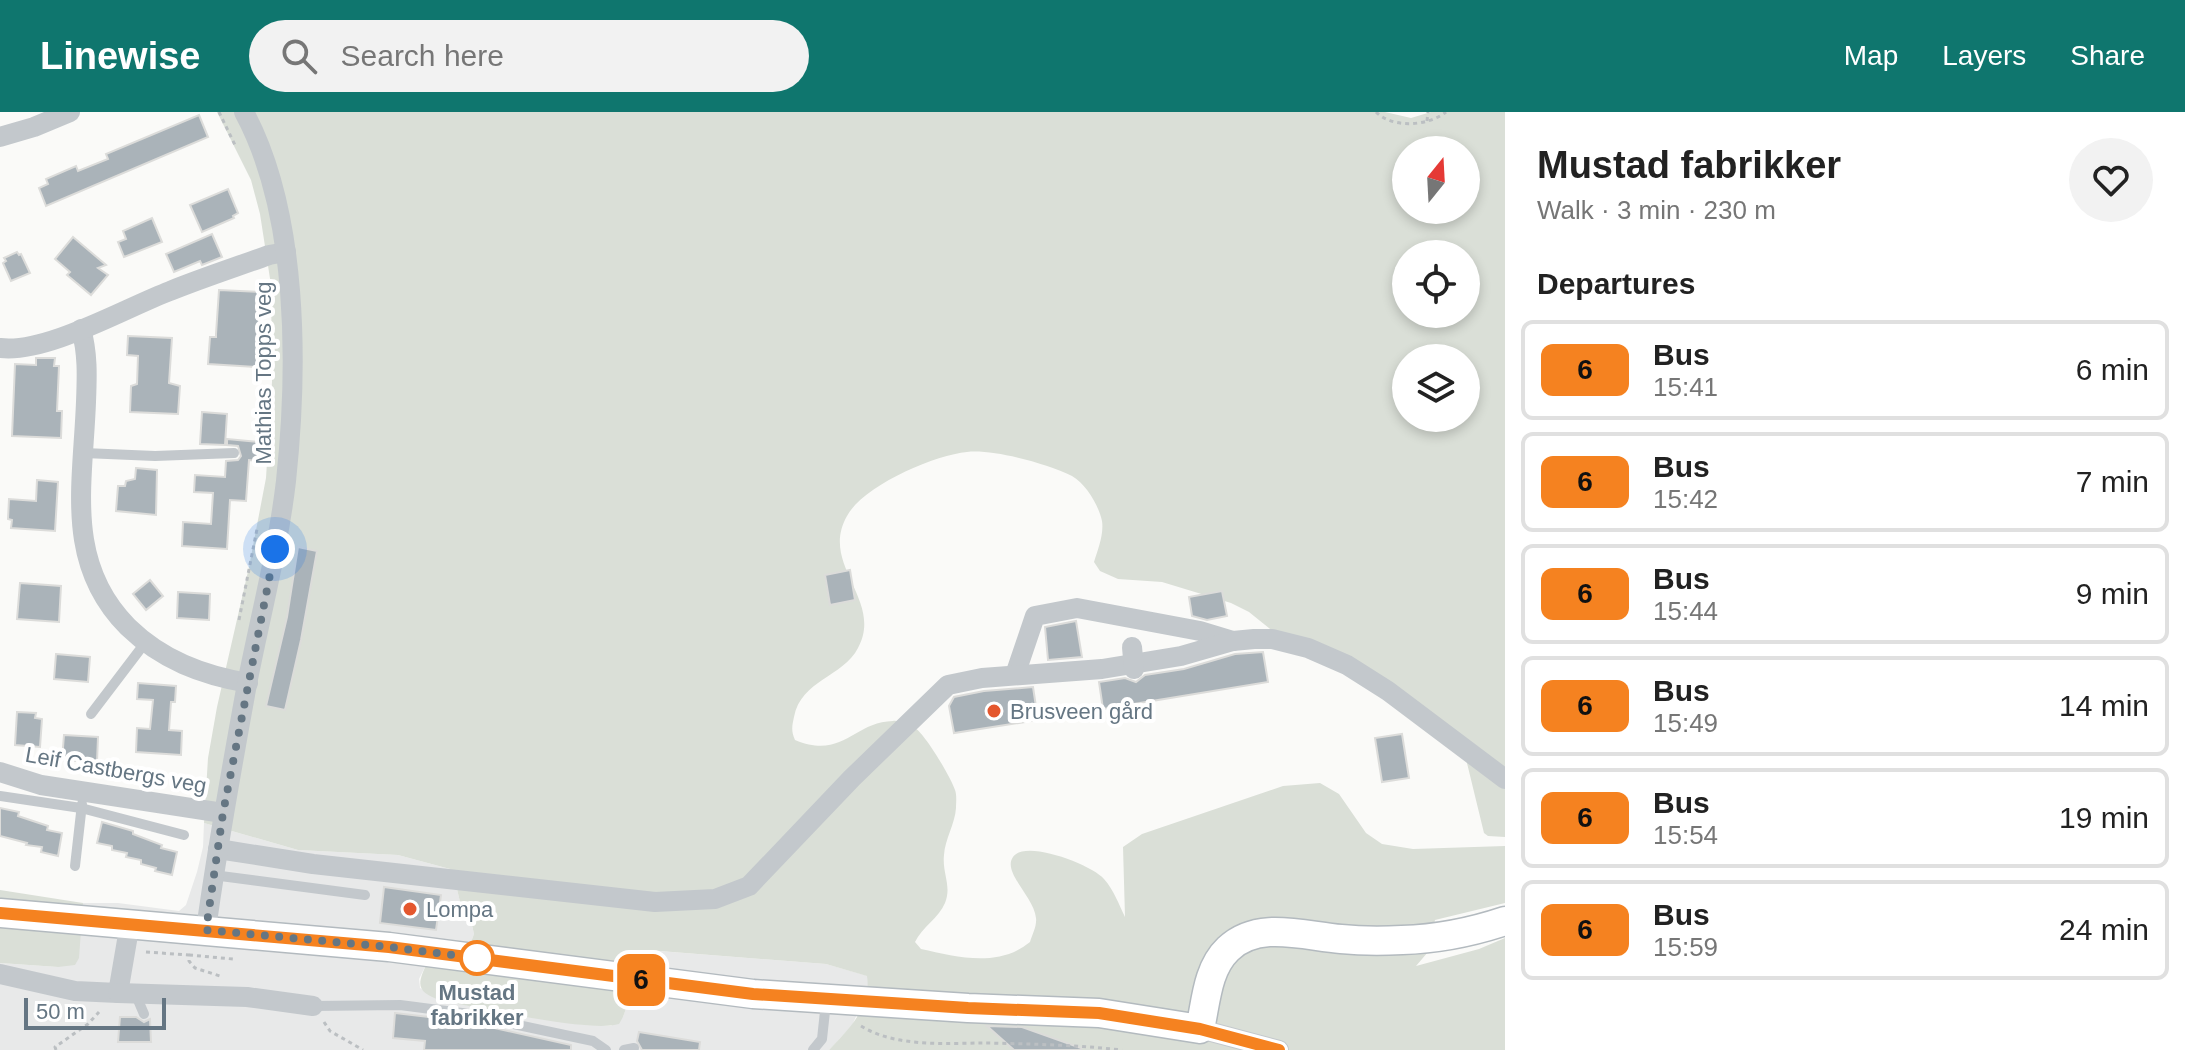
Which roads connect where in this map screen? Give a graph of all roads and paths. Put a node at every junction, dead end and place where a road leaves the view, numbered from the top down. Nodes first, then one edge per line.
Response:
1 (70, 112) edge
2 (219, 112) edge
3 (244, 112) edge
4 (1376, 112) edge
5 (1428, 112) edge
6 (1446, 112) edge
7 (1427, 121) junction
8 (0, 137) edge
9 (238, 150) dead end
10 (286, 252) junction
11 (81, 329) junction
12 (0, 348) edge
13 (84, 453) junction
14 (234, 453) dead end
15 (259, 523) dead end
16 (1128, 618) junction
17 (238, 623) dead end
18 (1233, 641) junction
19 (145, 643) junction
20 (1134, 669) dead end
21 (1015, 675) junction
22 (248, 683) junction
23 (91, 714) dead end
24 (0, 772) edge
25 (1505, 779) edge
26 (0, 796) edge
27 (82, 800) junction
28 (223, 813) junction
29 (184, 835) dead end
30 (218, 849) junction
31 (75, 866) dead end
32 (213, 875) junction
33 (365, 895) dead end
34 (0, 913) edge
35 (1505, 921) edge
36 (130, 923) junction
37 (206, 930) junction
38 (0, 974) edge
39 (127, 993) junction
40 (826, 1000) junction
41 (313, 1006) junction
42 (144, 1014) dead end
43 (853, 1021) dead end
44 (88, 1024) dead end
45 (1200, 1029) junction
46 (56, 1050) edge
47 (363, 1050) edge
48 (606, 1050) edge
49 (813, 1050) edge
50 (1122, 1050) edge
51 (1279, 1050) edge

1 - 8 street
2 - 9 path
3 - 10 street, Mathias Topps veg
4 - 7 path
5 - 7 path
6 - 7 path
10 - 11 street
10 - 22 street, Mathias Topps veg
11 - 12 street
11 - 13 street
13 - 14 lane
13 - 19 street
15 - 17 path
16 - 18 street
16 - 20 street, bridge
16 - 21 street
18 - 21 street
18 - 25 street
19 - 22 street
19 - 23 lane
21 - 30 street
22 - 28 street, Mathias Topps veg
24 - 27 street, Leif Castbergs veg
26 - 27 lane
27 - 28 street, Leif Castbergs veg
27 - 29 lane
27 - 31 lane
28 - 30 street, Mathias Topps veg
30 - 32 street, Mathias Topps veg
32 - 33 lane
32 - 37 street, Mathias Topps veg
34 - 36 main road
35 - 45 main road
36 - 37 main road
36 - 39 street
37 - 40 main road
38 - 39 street
39 - 41 street
39 - 42 lane
40 - 45 main road
40 - 49 lane
41 - 47 path
41 - 48 lane
43 - 50 path
44 - 46 path
45 - 51 street

